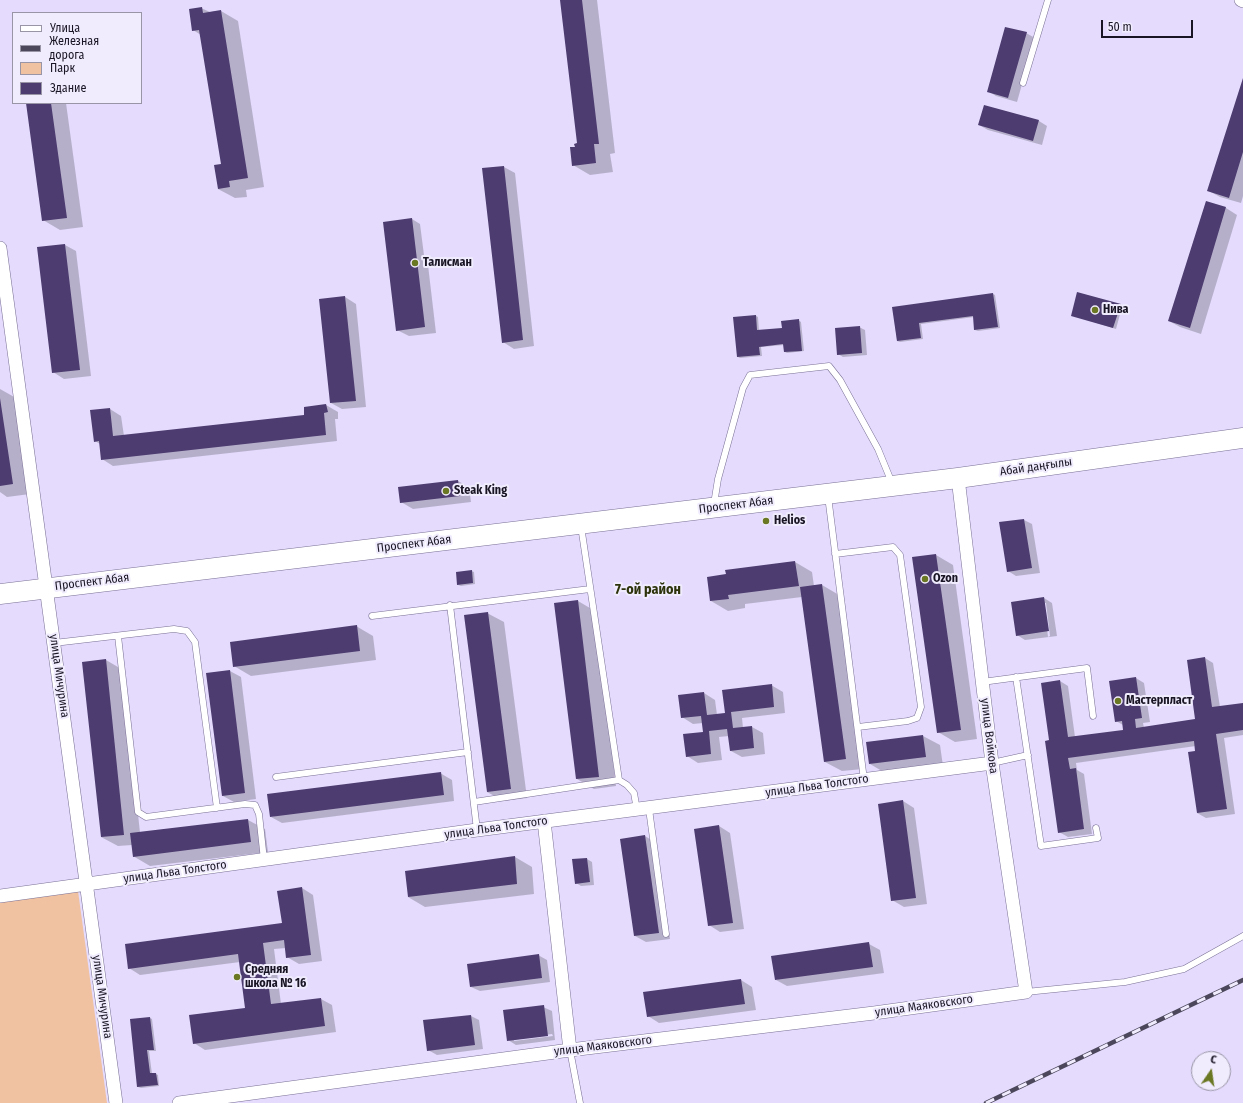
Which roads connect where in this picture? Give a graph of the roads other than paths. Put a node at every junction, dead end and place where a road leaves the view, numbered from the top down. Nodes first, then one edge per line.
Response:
1 (1048, 0) edge
2 (1023, 83) dead end
3 (0, 248) edge
4 (1243, 438) edge
5 (958, 478) junction
6 (893, 486) junction
7 (828, 494) junction
8 (714, 508) junction
9 (581, 524) junction
10 (836, 554) junction
11 (47, 588) junction
12 (590, 589) junction
13 (0, 594) edge
14 (450, 605) junction
15 (372, 616) dead end
16 (118, 636) junction
17 (54, 643) junction
18 (1016, 677) junction
19 (982, 682) junction
20 (1093, 716) dead end
21 (858, 727) junction
22 (468, 752) junction
23 (1028, 755) junction
24 (992, 763) junction
25 (276, 778) dead end
26 (619, 780) junction
27 (864, 780) junction
28 (474, 802) junction
29 (217, 808) junction
30 (643, 809) junction
31 (544, 821) junction
32 (1096, 828) dead end
33 (477, 830) junction
34 (264, 860) junction
35 (87, 884) junction
36 (0, 896) edge
37 (666, 934) dead end
38 (1243, 936) edge
39 (1026, 992) junction
40 (570, 1050) junction
41 (116, 1103) edge
42 (179, 1103) edge
43 (580, 1103) edge

1 - 2 lane
3 - 11 street, улица Мичурина
4 - 5 main road, Абай даңғылы
5 - 6 main road, Абай даңғылы
5 - 19 street, улица Войкова
6 - 7 main road, Абай даңғылы
6 - 8 lane
7 - 8 main road, Проспект Абая
7 - 10 lane
8 - 9 main road, Проспект Абая
9 - 11 main road, Проспект Абая
9 - 12 lane
10 - 21 lane
10 - 21 lane
11 - 13 main road, Проспект Абая
11 - 17 street, улица Мичурина
12 - 14 lane
12 - 26 lane
14 - 15 lane
14 - 22 lane
16 - 17 lane
16 - 29 lane
16 - 29 lane
17 - 35 street, улица Мичурина
18 - 19 lane
18 - 20 lane
18 - 23 lane
19 - 24 street, улица Войкова
21 - 27 lane
22 - 25 lane
22 - 28 lane
23 - 24 lane
23 - 32 lane
24 - 27 street, улица Льва Толстого
24 - 39 street, улица Войкова
26 - 28 lane
26 - 30 lane
27 - 30 street, улица Льва Толстого
28 - 33 lane
29 - 34 lane
30 - 31 street, улица Льва Толстого
30 - 37 lane
31 - 33 street, улица Льва Толстого
31 - 40 street
33 - 34 street, улица Льва Толстого
34 - 35 street, улица Льва Толстого
35 - 36 street, улица Льва Толстого
35 - 41 street, улица Мичурина
38 - 39 lane
39 - 40 street, улица Маяковского
40 - 42 street, улица Маяковского
40 - 43 lane

